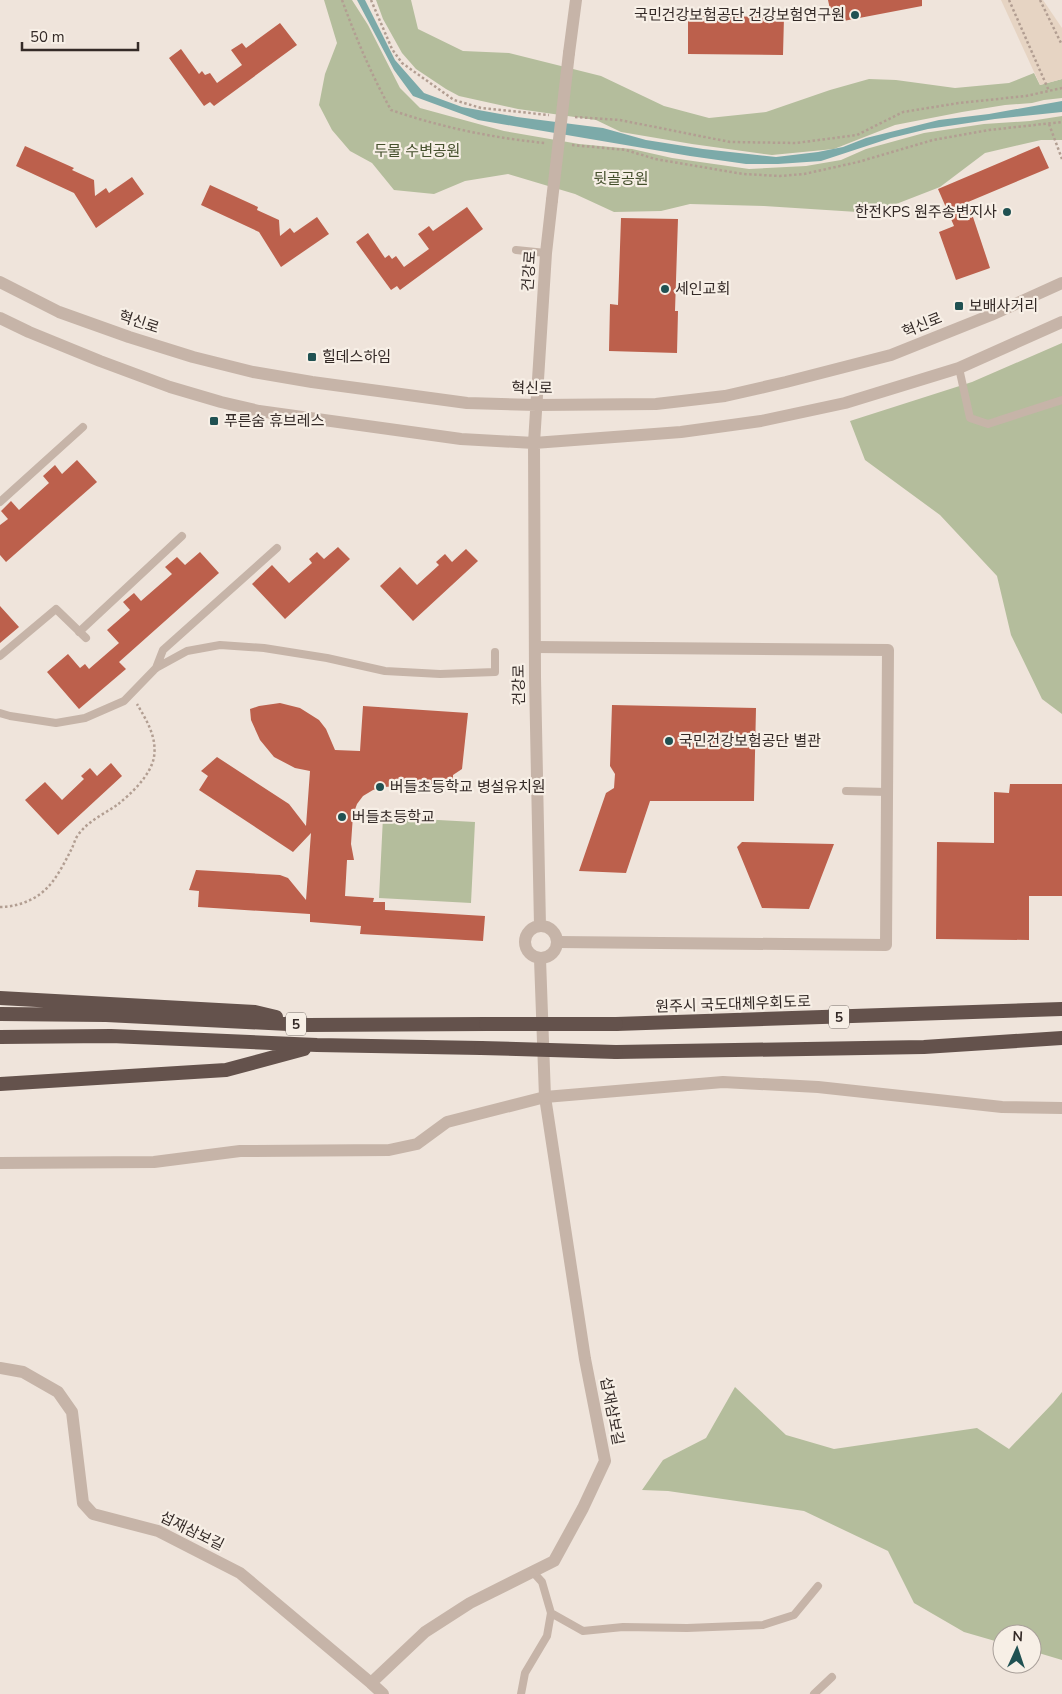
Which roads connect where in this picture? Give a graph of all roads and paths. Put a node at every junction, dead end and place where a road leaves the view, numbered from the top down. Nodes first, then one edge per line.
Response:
1 (342, 0) edge
2 (371, 0) edge
3 (576, 0) edge
4 (1009, 0) edge
5 (1040, 0) edge
6 (1062, 44) edge
7 (1062, 88) edge
8 (1048, 91) junction
9 (554, 115) dead end
10 (573, 117) dead end
11 (1062, 122) edge
12 (1049, 124) junction
13 (552, 144) dead end
14 (570, 145) dead end
15 (1062, 159) edge
16 (516, 250) dead end
17 (546, 253) junction
18 (0, 282) edge
19 (1062, 283) edge
20 (0, 318) edge
21 (1062, 322) edge
22 (959, 368) junction
23 (1062, 400) edge
24 (537, 405) junction
25 (83, 427) dead end
26 (534, 443) junction
27 (0, 502) edge
28 (182, 536) dead end
29 (277, 548) dead end
30 (79, 632) junction
31 (86, 638) dead end
32 (535, 647) junction
33 (495, 652) dead end
34 (0, 656) edge
35 (156, 668) junction
36 (130, 695) junction
37 (0, 713) edge
38 (846, 791) dead end
39 (887, 792) junction
40 (0, 907) edge
41 (540, 926) junction
42 (558, 942) junction
43 (540, 959) junction
44 (0, 998) edge
45 (1062, 1009) edge
46 (0, 1014) edge
47 (308, 1025) junction
48 (0, 1037) edge
49 (1062, 1038) edge
50 (317, 1046) junction
51 (0, 1084) edge
52 (545, 1097) junction
53 (1062, 1108) edge
54 (0, 1163) edge
55 (0, 1368) edge
56 (532, 1571) junction
57 (818, 1586) dead end
58 (551, 1613) junction
59 (832, 1678) dead end
60 (371, 1683) junction
61 (822, 1687) junction
62 (382, 1694) edge
63 (521, 1694) edge
64 (814, 1694) edge
65 (827, 1694) edge

1 - 13 path
2 - 9 path
3 - 17 street, 건강로, bridge
4 - 8 path
5 - 6 path
7 - 8 path
8 - 10 path
11 - 12 path
12 - 14 path
12 - 15 path
16 - 17 lane
17 - 24 street, 건강로
18 - 24 street, 혁신로
19 - 24 street, 혁신로
20 - 26 street
21 - 22 street
22 - 23 lane
22 - 26 street
24 - 26 street, 건강로
25 - 27 lane
26 - 32 street, 건강로
28 - 30 lane
29 - 35 lane
30 - 31 lane
30 - 34 lane
32 - 39 street
32 - 41 street, 건강로
33 - 35 lane
35 - 36 lane
36 - 37 lane
36 - 40 path
38 - 39 lane
39 - 42 street
41 - 42 street
41 - 43 street
42 - 43 street
43 - 52 street
44 - 47 highway
45 - 47 highway, 원주시 국도대체우회도로 / 5, bridge
46 - 47 highway, 5
48 - 50 highway, 5
49 - 50 highway, 5, bridge
50 - 51 highway
52 - 53 street
52 - 54 street
52 - 56 street, 섭재삼보길
55 - 60 street, 섭재삼보길
56 - 58 lane
56 - 60 street, 섭재삼보길
57 - 58 lane
58 - 63 lane
59 - 61 lane
60 - 62 street, 섭재삼보길
61 - 64 lane
61 - 65 lane

